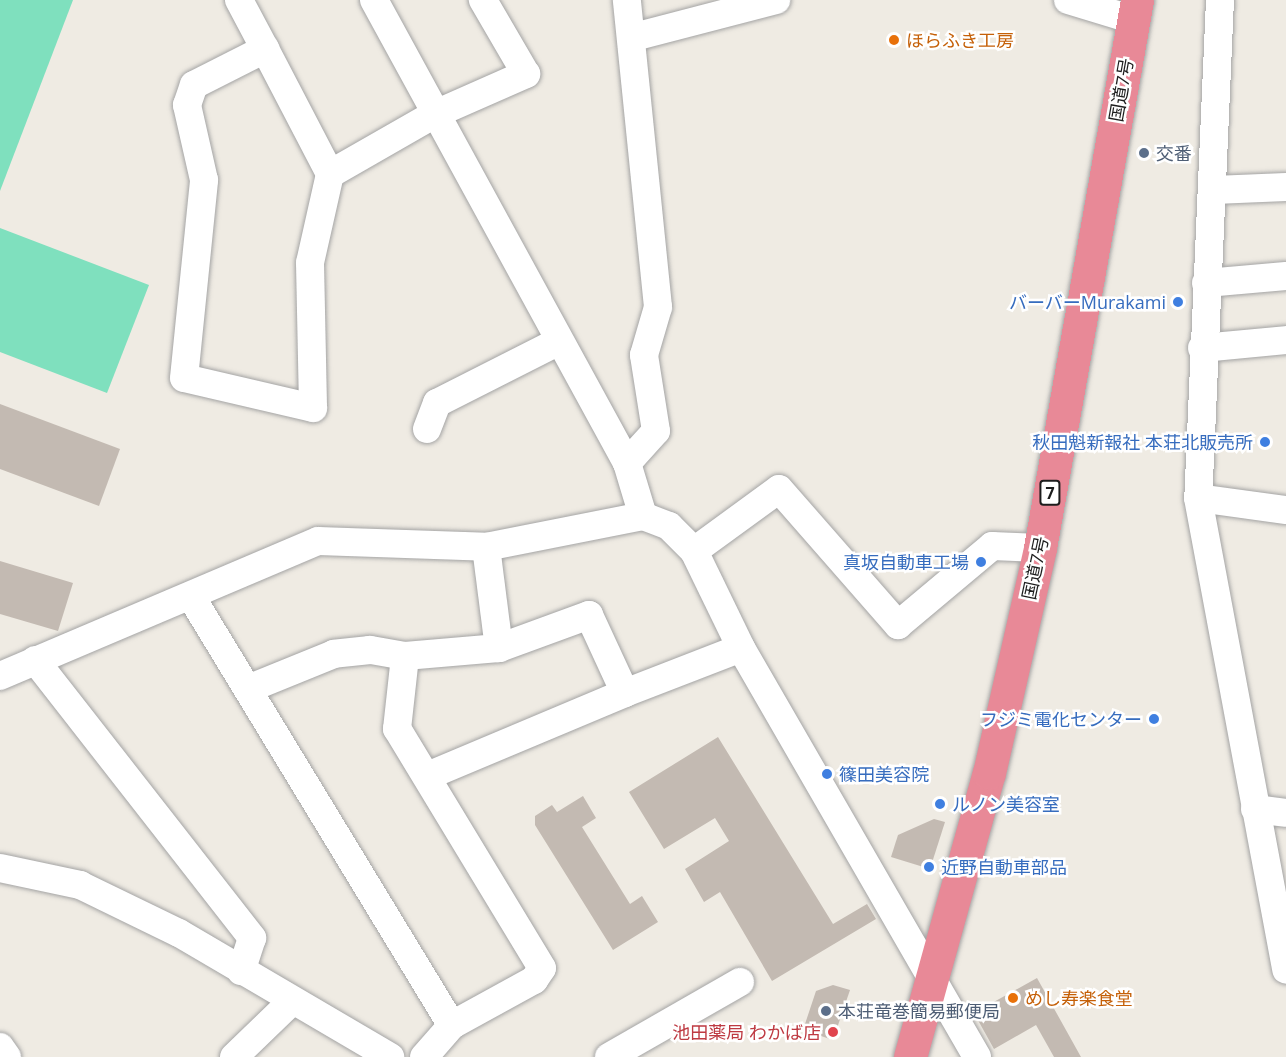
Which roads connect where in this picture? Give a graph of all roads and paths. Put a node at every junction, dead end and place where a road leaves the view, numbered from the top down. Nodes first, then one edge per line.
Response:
1 (239, 0) edge
2 (374, 0) edge
3 (483, 0) edge
4 (627, 0) edge
5 (776, 0) edge
6 (1068, 0) edge
7 (1220, 0) edge
8 (1135, 10) edge
9 (634, 37) junction
10 (265, 49) junction
11 (433, 116) junction
12 (330, 174) junction
13 (1286, 187) edge
14 (1214, 190) junction
15 (1286, 276) edge
16 (1206, 283) junction
17 (1286, 340) edge
18 (557, 342) junction
19 (1202, 348) junction
20 (427, 429) dead end
21 (627, 464) junction
22 (1198, 498) junction
23 (1286, 510) edge
24 (643, 516) junction
25 (486, 547) junction
26 (1040, 548) junction
27 (694, 551) junction
28 (192, 598) junction
29 (499, 648) junction
30 (741, 648) junction
31 (405, 656) junction
32 (35, 660) junction
33 (0, 676) edge
34 (248, 689) junction
35 (625, 693) junction
36 (428, 776) junction
37 (1255, 809) junction
38 (1286, 813) edge
39 (0, 868) edge
40 (1286, 970) edge
41 (242, 971) junction
42 (932, 980) junction
43 (740, 982) dead end
44 (292, 1001) junction
45 (452, 1025) junction
46 (0, 1047) edge
47 (7, 1057) edge
48 (234, 1057) edge
49 (390, 1057) edge
50 (424, 1057) edge
51 (609, 1057) edge
52 (909, 1057) edge
53 (976, 1057) edge

1 - 10 street
2 - 11 street
3 - 11 street
4 - 9 street
5 - 9 street
6 - 8 street
7 - 14 street
8 - 26 highway, 国道7号 / 7
9 - 21 street
10 - 12 street
10 - 12 street
11 - 12 street
11 - 18 street
13 - 14 street
14 - 16 street
15 - 16 street
16 - 19 street
17 - 19 street
18 - 20 street
18 - 21 street
19 - 22 street
21 - 24 street
22 - 23 street
22 - 37 street
24 - 25 street
24 - 27 street
25 - 28 street
25 - 29 street
26 - 27 street
26 - 42 highway, 国道7号 / 7
27 - 30 street
28 - 32 street
28 - 34 street
29 - 31 street
29 - 35 street
30 - 35 street
30 - 42 street
31 - 34 street
31 - 36 street
32 - 33 street
32 - 41 street
34 - 45 street
35 - 36 street
36 - 45 street
37 - 38 street
37 - 40 street
39 - 41 street
41 - 44 street
42 - 52 highway, 国道7号 / 7
42 - 53 street
43 - 51 street
44 - 48 street
44 - 49 street
45 - 50 street
46 - 47 street

